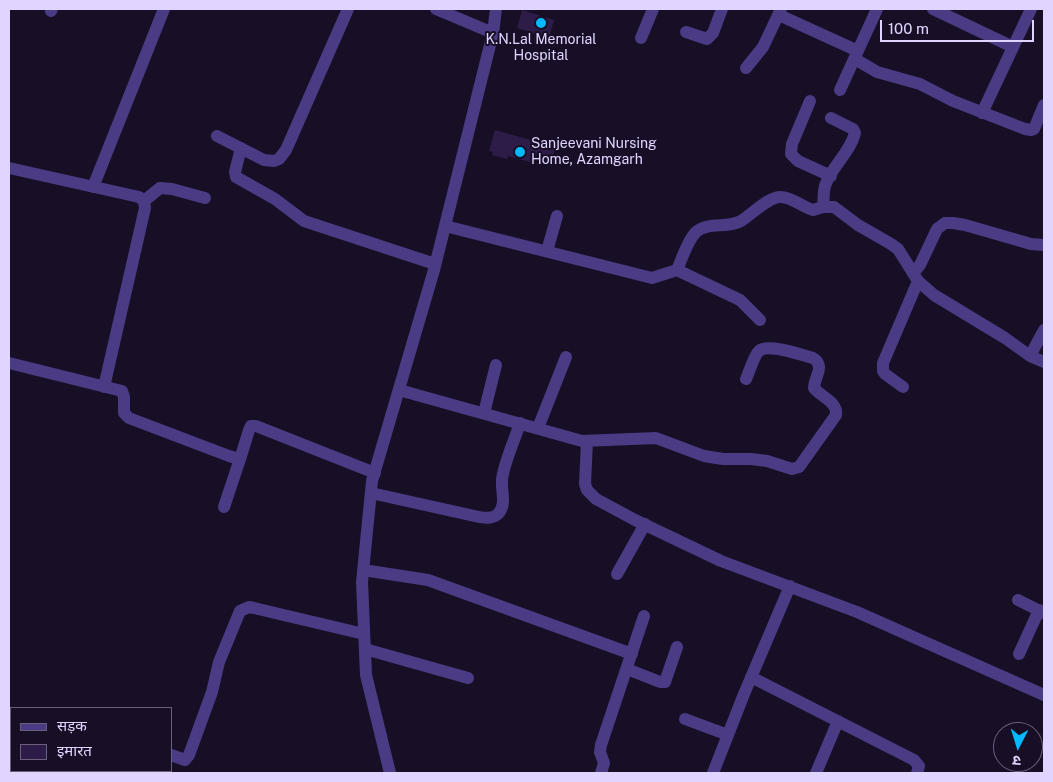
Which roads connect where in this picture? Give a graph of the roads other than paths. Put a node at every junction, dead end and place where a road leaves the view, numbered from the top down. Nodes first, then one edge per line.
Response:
1 (164, 9) edge
2 (348, 9) edge
3 (436, 9) edge
4 (496, 9) edge
5 (653, 9) edge
6 (722, 9) edge
7 (878, 9) edge
8 (933, 9) edge
9 (1031, 9) edge
10 (780, 12) edge
11 (686, 32) dead end
12 (493, 33) junction
13 (641, 38) dead end
14 (1013, 47) junction
15 (857, 55) junction
16 (746, 68) dead end
17 (840, 90) dead end
18 (810, 102) dead end
19 (1044, 105) edge
20 (982, 112) junction
21 (831, 118) dead end
22 (217, 136) dead end
23 (241, 148) junction
24 (9, 168) edge
25 (831, 176) junction
26 (93, 187) junction
27 (205, 198) dead end
28 (144, 201) junction
29 (823, 207) junction
30 (557, 216) dead end
31 (444, 226) junction
32 (1044, 245) edge
33 (547, 251) junction
34 (435, 264) junction
35 (677, 270) junction
36 (916, 277) junction
37 (760, 320) dead end
38 (1044, 330) edge
39 (566, 356) dead end
40 (1030, 356) junction
41 (1044, 362) edge
42 (9, 363) edge
43 (496, 365) dead end
44 (746, 379) dead end
45 (104, 387) junction
46 (903, 387) dead end
47 (399, 390) junction
48 (484, 413) junction
49 (520, 423) junction
50 (538, 428) junction
51 (587, 441) junction
52 (241, 456) junction
53 (375, 473) junction
54 (371, 493) junction
55 (224, 507) dead end
56 (644, 524) junction
57 (363, 570) junction
58 (617, 574) dead end
59 (790, 586) junction
60 (1018, 600) dead end
61 (1042, 611) edge
62 (644, 616) dead end
63 (364, 634) junction
64 (677, 647) dead end
65 (365, 649) junction
66 (632, 654) junction
67 (1019, 654) dead end
68 (627, 669) junction
69 (751, 677) junction
70 (468, 678) dead end
71 (1044, 695) edge
72 (685, 719) dead end
73 (838, 721) junction
74 (728, 735) junction
75 (172, 755) edge
76 (390, 773) edge
77 (601, 773) edge
78 (713, 773) edge
79 (816, 773) edge
80 (917, 773) edge

1 - 26 street
2 - 23 street
3 - 12 street
4 - 12 street
5 - 13 street
6 - 11 street
7 - 15 street
8 - 14 street
9 - 14 street
10 - 15 street
10 - 16 street
12 - 31 street
14 - 20 street
15 - 17 street
15 - 20 street
18 - 25 street
19 - 20 street
21 - 25 street
22 - 23 street
23 - 34 street
24 - 26 street
25 - 29 street
26 - 28 street
27 - 28 street
28 - 45 street
29 - 35 street
29 - 36 street
30 - 33 street
31 - 33 street
31 - 34 street
32 - 36 street
33 - 35 street
34 - 47 street
35 - 37 street
36 - 40 street
36 - 46 street
38 - 40 street
39 - 50 street
40 - 41 street
42 - 45 street
43 - 48 street
44 - 51 street
45 - 52 street
47 - 48 street
47 - 53 street
48 - 49 street
49 - 50 street
49 - 54 street
50 - 51 street
51 - 56 street
52 - 53 street
52 - 55 street
53 - 54 street
54 - 57 street
56 - 58 street
56 - 59 street
57 - 63 street
57 - 66 street
59 - 69 street
59 - 71 street
60 - 61 street
61 - 67 street
62 - 66 street
63 - 65 street
63 - 75 street
64 - 68 street
65 - 70 street
65 - 76 street
66 - 68 street
68 - 77 street
69 - 73 street
69 - 74 street
72 - 74 street
73 - 79 street
73 - 80 street
74 - 78 street

